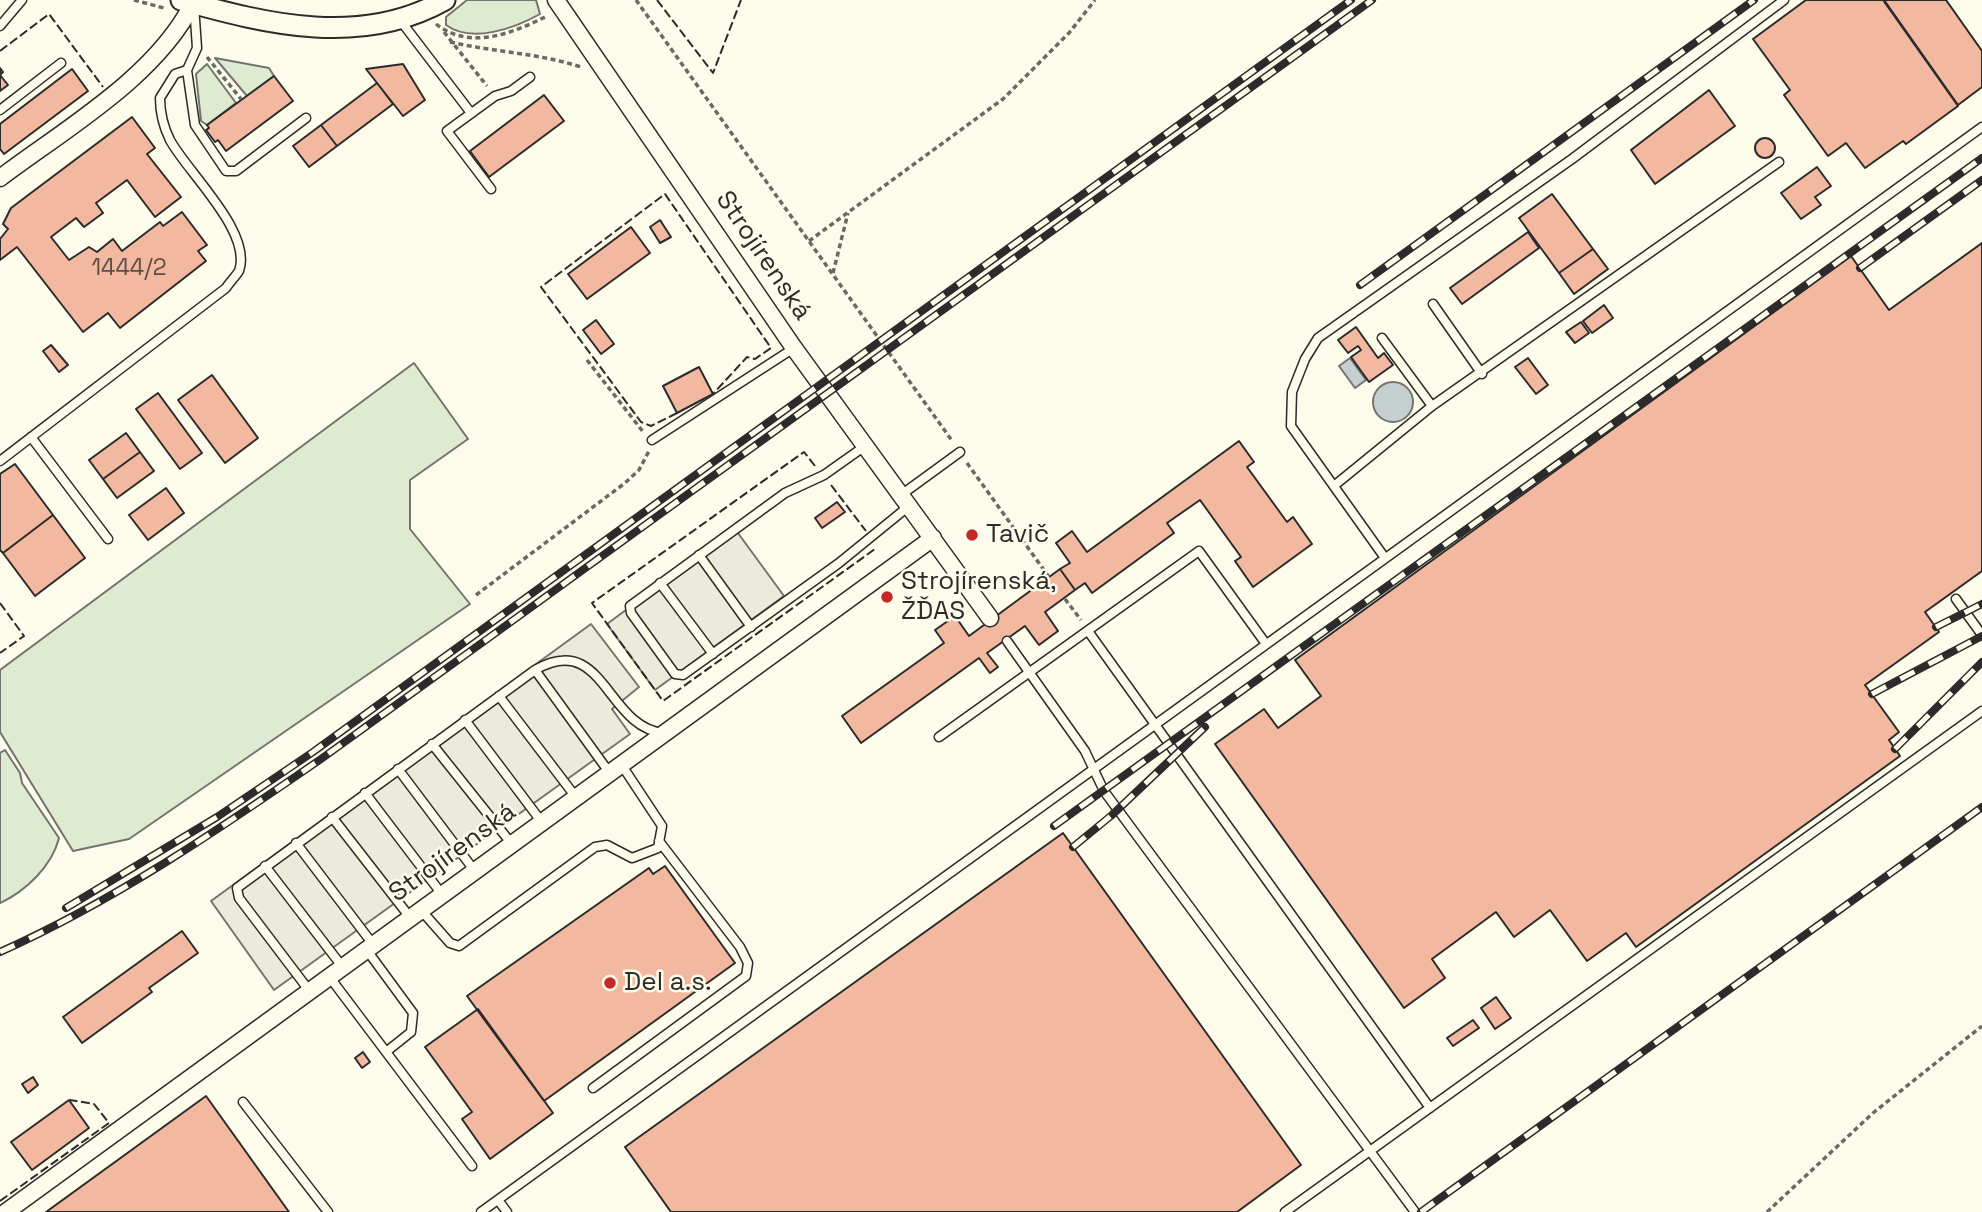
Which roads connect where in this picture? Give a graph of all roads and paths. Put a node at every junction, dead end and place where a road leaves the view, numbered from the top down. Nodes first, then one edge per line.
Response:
1 (22, 0) edge
2 (134, 0) edge
3 (445, 0) edge
4 (629, 0) edge
5 (1095, 0) edge
6 (1784, 0) edge
7 (637, 2) edge
8 (188, 6) edge
9 (552, 7) edge
10 (400, 20) junction
11 (436, 24) dead end
12 (0, 26) edge
13 (443, 30) junction
14 (450, 42) junction
15 (197, 48) junction
16 (61, 63) dead end
17 (187, 70) junction
18 (606, 74) junction
19 (530, 78) dead end
20 (495, 96) junction
21 (241, 99) dead end
22 (0, 110) edge
23 (471, 113) junction
24 (306, 118) dead end
25 (1982, 127) edge
26 (1779, 162) dead end
27 (0, 178) edge
28 (491, 189) dead end
29 (849, 211) junction
30 (808, 241) junction
31 (832, 274) junction
32 (1433, 304) dead end
33 (1382, 338) dead end
34 (794, 348) junction
35 (587, 360) dead end
36 (1482, 374) junction
37 (1432, 406) junction
38 (32, 437) junction
39 (652, 440) junction
40 (865, 446) junction
41 (960, 452) junction
42 (0, 461) edge
43 (1335, 485) junction
44 (905, 501) junction
45 (933, 538) junction
46 (108, 539) dead end
47 (699, 555) junction
48 (1385, 558) junction
49 (1049, 577) dead end
50 (660, 583) junction
51 (476, 595) dead end
52 (1065, 599) dead end
53 (1956, 599) dead end
54 (990, 618) dead end
55 (751, 627) junction
56 (1088, 631) junction
57 (1982, 635) edge
58 (1007, 641) dead end
59 (1266, 644) junction
60 (713, 654) junction
61 (535, 670) junction
62 (1030, 672) junction
63 (499, 696) junction
64 (1982, 711) edge
65 (465, 720) junction
66 (1155, 724) junction
67 (664, 733) junction
68 (939, 737) dead end
69 (432, 744) junction
70 (615, 768) junction
71 (398, 769) junction
72 (1093, 769) junction
73 (365, 793) junction
74 (575, 796) junction
75 (332, 817) junction
76 (541, 821) junction
77 (659, 841) junction
78 (296, 843) junction
79 (510, 843) junction
80 (265, 866) junction
81 (474, 870) junction
82 (442, 893) junction
83 (414, 913) junction
84 (369, 945) junction
85 (334, 970) junction
86 (308, 989) junction
87 (1982, 1026) edge
88 (386, 1052) junction
89 (593, 1087) dead end
90 (243, 1102) dead end
91 (1430, 1108) junction
92 (1370, 1151) junction
93 (472, 1166) dead end
94 (498, 1200) junction
95 (6, 1212) edge
96 (328, 1212) edge
97 (481, 1212) edge
98 (507, 1212) edge
99 (1285, 1212) edge
100 (1415, 1212) edge
101 (1767, 1212) edge

1 - 12 lane
2 - 8 path
3 - 10 street
4 - 7 path
5 - 29 path
6 - 43 lane
7 - 30 path
8 - 10 street
8 - 15 lane
8 - 27 street
9 - 13 path
9 - 18 street, Strojírenská
10 - 23 lane
11 - 13 path
13 - 14 path
14 - 18 path
14 - 20 path
15 - 17 lane
15 - 21 path
16 - 22 lane
17 - 24 lane
17 - 38 lane
18 - 34 street, Strojírenská
19 - 20 lane
20 - 23 lane
23 - 28 lane
25 - 48 lane
26 - 36 lane
29 - 30 path
29 - 31 path
30 - 31 path
31 - 41 path
32 - 36 lane
33 - 37 lane
34 - 39 lane
34 - 40 street, Strojírenská
35 - 39 path
36 - 37 lane
37 - 43 lane
38 - 42 lane
38 - 46 lane
39 - 51 path
40 - 44 street, Strojírenská
40 - 47 lane
41 - 44 lane
41 - 49 path
43 - 48 lane
44 - 45 street, Strojírenská
44 - 55 lane
45 - 54 street, Strojírenská
45 - 67 street, Strojírenská
47 - 50 lane
47 - 55 lane
48 - 59 lane
50 - 60 lane
50 - 60 lane
52 - 56 path
53 - 57 lane
55 - 60 lane
56 - 59 lane
56 - 62 lane
56 - 66 lane
58 - 62 lane
59 - 66 lane
61 - 63 lane
61 - 67 lane
61 - 70 lane
62 - 68 lane
62 - 72 lane
63 - 65 lane
63 - 74 lane
64 - 91 lane
65 - 69 lane
65 - 76 lane
66 - 72 lane
66 - 91 lane
67 - 70 street, Strojírenská
69 - 71 lane
69 - 79 lane
70 - 74 street, Strojírenská
70 - 77 lane
71 - 73 lane
71 - 81 lane
72 - 92 lane
72 - 94 lane
73 - 75 lane
73 - 82 lane
74 - 76 street, Strojírenská
75 - 78 lane
75 - 83 lane
76 - 79 street, Strojírenská
77 - 83 lane
77 - 89 lane
78 - 80 lane
78 - 84 lane
79 - 81 street, Strojírenská
80 - 85 lane
80 - 86 lane
81 - 82 street, Strojírenská
82 - 83 street, Strojírenská
83 - 84 street, Strojírenská
84 - 85 street, Strojírenská
84 - 88 lane
85 - 86 street, Strojírenská
85 - 88 lane
86 - 95 street, Strojírenská
87 - 101 path
88 - 93 lane
90 - 96 lane
91 - 92 lane
92 - 99 lane
92 - 100 lane
94 - 97 lane
94 - 98 lane

